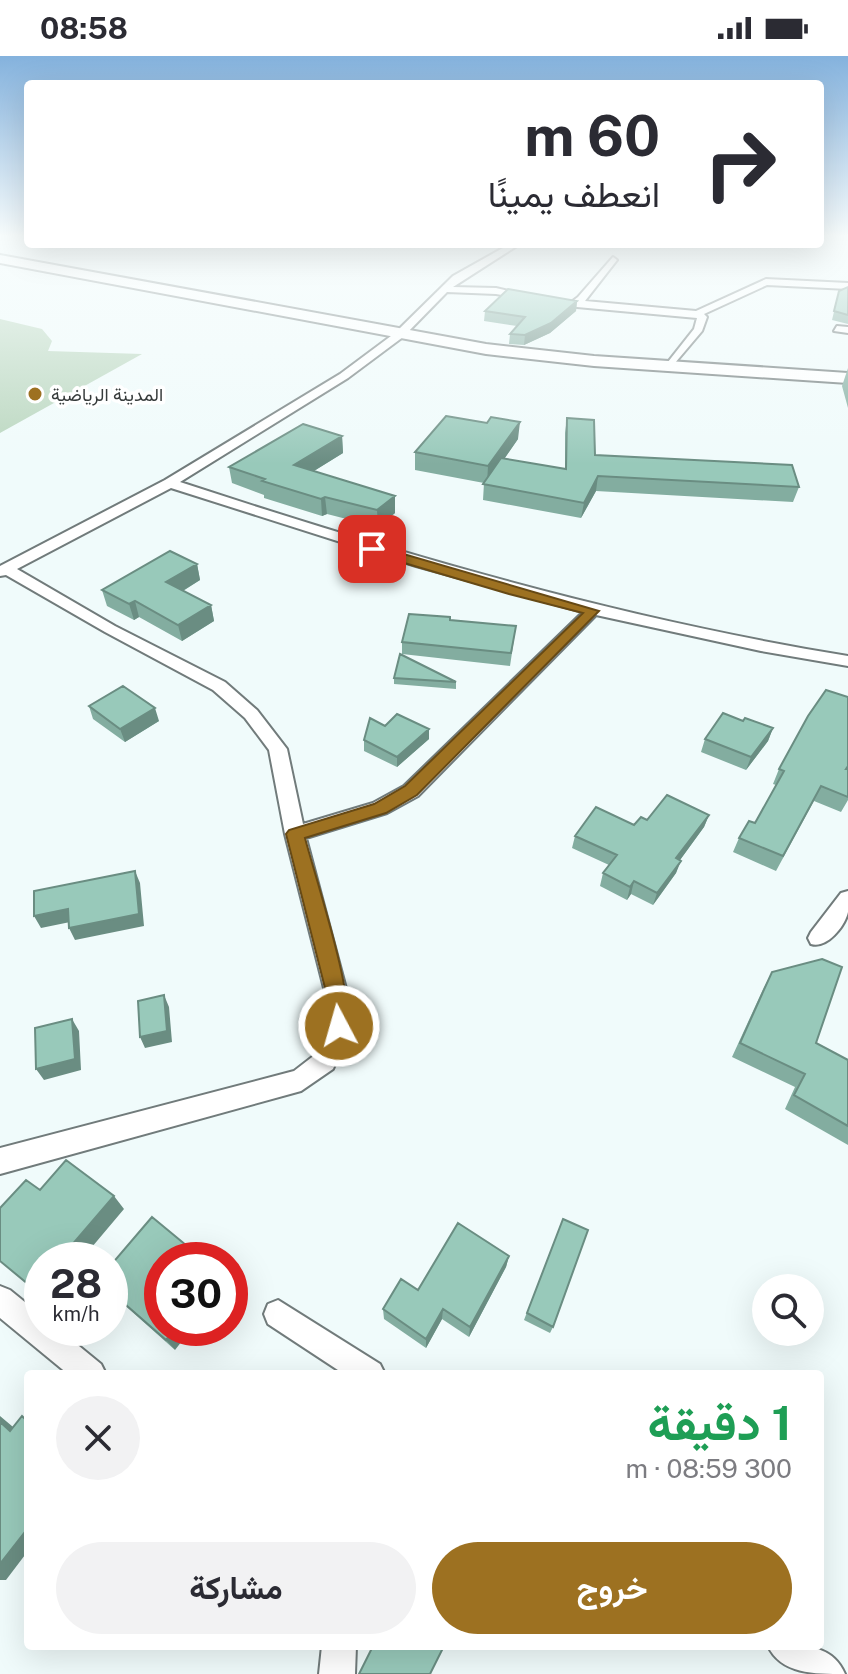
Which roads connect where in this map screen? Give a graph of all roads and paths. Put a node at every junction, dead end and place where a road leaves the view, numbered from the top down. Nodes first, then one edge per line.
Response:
1 (281, 313) edge
2 (422, 313) edge
3 (681, 313) edge
4 (700, 313) edge
5 (697, 314) junction
6 (399, 335) junction
7 (669, 367) junction
8 (848, 378) edge
9 (170, 483) junction
10 (3, 570) edge
11 (592, 611) junction
12 (848, 661) edge
13 (295, 834) junction
14 (848, 899) edge
15 (819, 938) dead end
16 (0, 1161) edge
17 (0, 1300) edge
18 (278, 1314) dead end
19 (86, 1370) edge
20 (364, 1370) edge
21 (339, 1650) edge
22 (791, 1650) edge
23 (337, 1674) edge
24 (827, 1674) edge

1 - 6 main road
2 - 6 street
3 - 5 street
4 - 5 street
5 - 7 street
6 - 7 main road
6 - 9 street
7 - 8 main road
9 - 10 street
9 - 11 street
10 - 13 street
11 - 12 street
11 - 13 street
13 - 16 street
14 - 15 street
17 - 19 street
18 - 20 street
21 - 23 street
22 - 24 street

